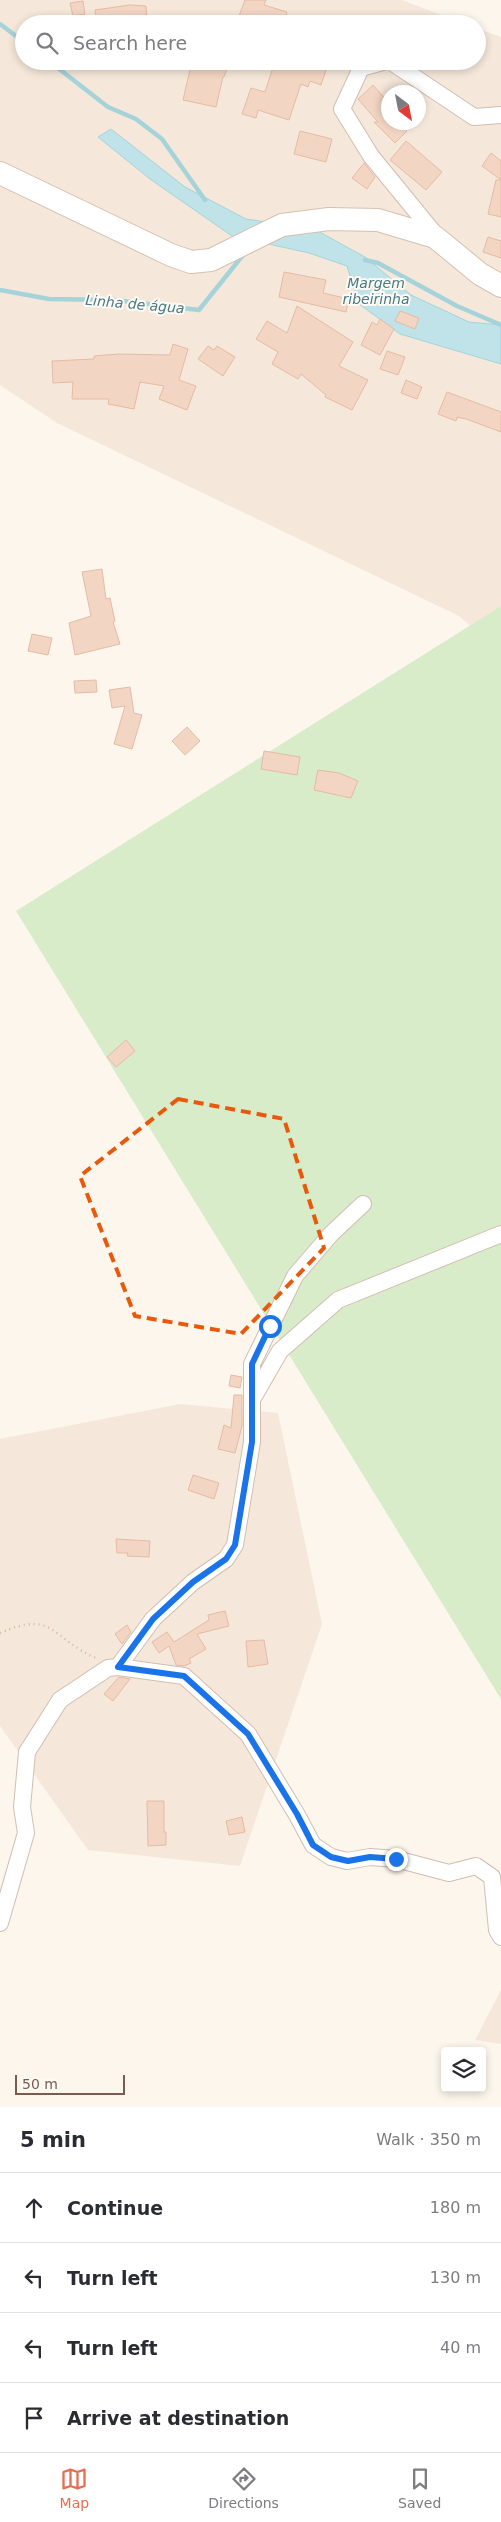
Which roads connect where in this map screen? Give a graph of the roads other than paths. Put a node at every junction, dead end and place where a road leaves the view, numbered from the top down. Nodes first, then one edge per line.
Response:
1 (360, 70) edge
2 (404, 70) edge
3 (501, 116) edge
4 (0, 172) edge
5 (442, 242) junction
6 (501, 286) edge
7 (363, 1204) dead end
8 (501, 1234) edge
9 (252, 1400) junction
10 (118, 1667) junction
11 (0, 1923) edge
12 (501, 1937) edge

1 - 5 street
2 - 3 street
4 - 5 street
5 - 6 street
7 - 9 street
8 - 9 street
9 - 10 street
10 - 11 street
10 - 12 street

